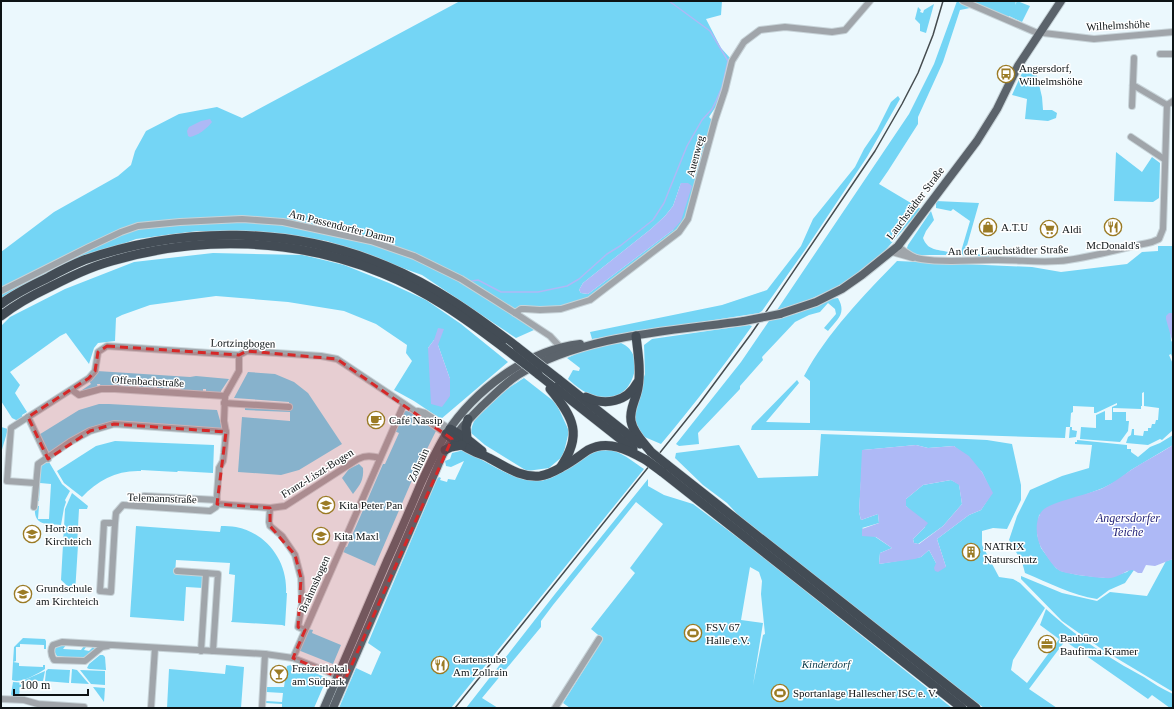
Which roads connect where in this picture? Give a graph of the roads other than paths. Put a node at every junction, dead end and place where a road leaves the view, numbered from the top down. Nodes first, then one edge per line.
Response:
1 (870, 1) edge
2 (963, 1) edge
3 (1061, 1) edge
4 (1040, 32) junction
5 (1173, 32) edge
6 (1160, 54) dead end
7 (1173, 54) edge
8 (1134, 58) dead end
9 (1133, 85) junction
10 (1173, 101) edge
11 (1166, 105) junction
12 (1132, 106) dead end
13 (1131, 137) dead end
14 (1164, 159) junction
15 (895, 249) junction
16 (1, 291) edge
17 (1, 304) edge
18 (516, 313) junction
19 (1, 316) edge
20 (550, 336) junction
21 (636, 336) junction
22 (563, 350) junction
23 (544, 353) junction
24 (239, 355) junction
25 (639, 378) junction
26 (542, 379) junction
27 (72, 390) junction
28 (576, 393) junction
29 (225, 396) junction
30 (224, 403) junction
31 (404, 404) junction
32 (289, 407) dead end
33 (28, 417) junction
34 (468, 419) junction
35 (226, 432) junction
36 (451, 434) junction
37 (464, 442) junction
38 (445, 450) junction
39 (648, 456) junction
40 (380, 458) junction
41 (48, 459) junction
42 (664, 468) junction
43 (559, 469) junction
44 (35, 483) junction
45 (217, 502) junction
46 (143, 506) junction
47 (34, 507) dead end
48 (270, 508) junction
49 (115, 523) junction
50 (177, 571) dead end
51 (206, 573) junction
52 (305, 630) junction
53 (599, 639) dead end
54 (108, 646) junction
55 (156, 648) junction
56 (201, 651) junction
57 (213, 651) junction
58 (265, 654) junction
59 (292, 658) junction
60 (342, 678) junction
61 (1, 699) edge
62 (83, 708) edge
63 (152, 708) edge
64 (262, 708) edge
65 (324, 708) edge
66 (333, 708) edge
67 (555, 708) edge
68 (962, 708) edge
69 (976, 708) edge

1 - 18 street, Auenweg
2 - 4 street
3 - 4 main road, Lauchstädter Straße
4 - 5 street, Wilhelmshöhe
4 - 15 main road, Lauchstädter Straße
6 - 7 street
8 - 9 street
9 - 11 street
9 - 12 street
10 - 11 street
11 - 14 street, An der Lauchstädter Straße
13 - 14 street
14 - 15 street, An der Lauchstädter Straße
15 - 21 main road, Lauchstädter Straße, bridge
16 - 18 street, Am Passendorfer Damm
17 - 28 highway, bridge
18 - 20 street, Am Passendorfer Damm
19 - 26 highway, bridge
20 - 22 street, Am Passendorfer Damm
20 - 23 street
21 - 22 main road, Lauchstädter Straße
21 - 25 highway
22 - 23 main road, Zollrain
22 - 34 main road, Zollrain
23 - 36 main road, Zollrain
24 - 27 street, Lortzingbogen
24 - 29 street
24 - 31 street, Lortzingbogen
25 - 28 highway
25 - 39 highway
26 - 39 highway
26 - 43 highway
27 - 29 street, Offenbachstraße
27 - 33 street
28 - 39 highway
29 - 30 street
30 - 32 street
30 - 35 street
31 - 36 street, Lortzingbogen
31 - 40 street
33 - 41 street
33 - 44 street
34 - 36 main road, Zollrain
34 - 37 highway
35 - 41 street
35 - 45 street
36 - 37 highway
36 - 38 main road, Zollrain
36 - 60 main road, Zollrain
37 - 38 highway
37 - 43 highway
38 - 60 main road, Zollrain
39 - 42 highway, bridge
39 - 43 highway
40 - 48 street, Franz-Liszt-Bogen
40 - 52 street, Brahmsbogen
41 - 44 street
42 - 68 highway
42 - 69 highway
44 - 47 street
45 - 46 street, Telemannstraße
45 - 46 street, Franz-Liszt-Bogen
45 - 48 street, Franz-Liszt-Bogen
46 - 49 street, Telemannstraße
48 - 52 street, Brahmsbogen
49 - 49 street, Telemannstraße
50 - 51 street
51 - 56 street
51 - 57 street
52 - 59 street, Brahmsbogen
53 - 67 street
54 - 54 street
54 - 55 street
55 - 56 street
55 - 63 street
56 - 57 street
57 - 58 street
58 - 59 street
58 - 64 street
59 - 60 street
60 - 65 main road, Zollrain
60 - 66 main road, Zollrain
61 - 62 street

